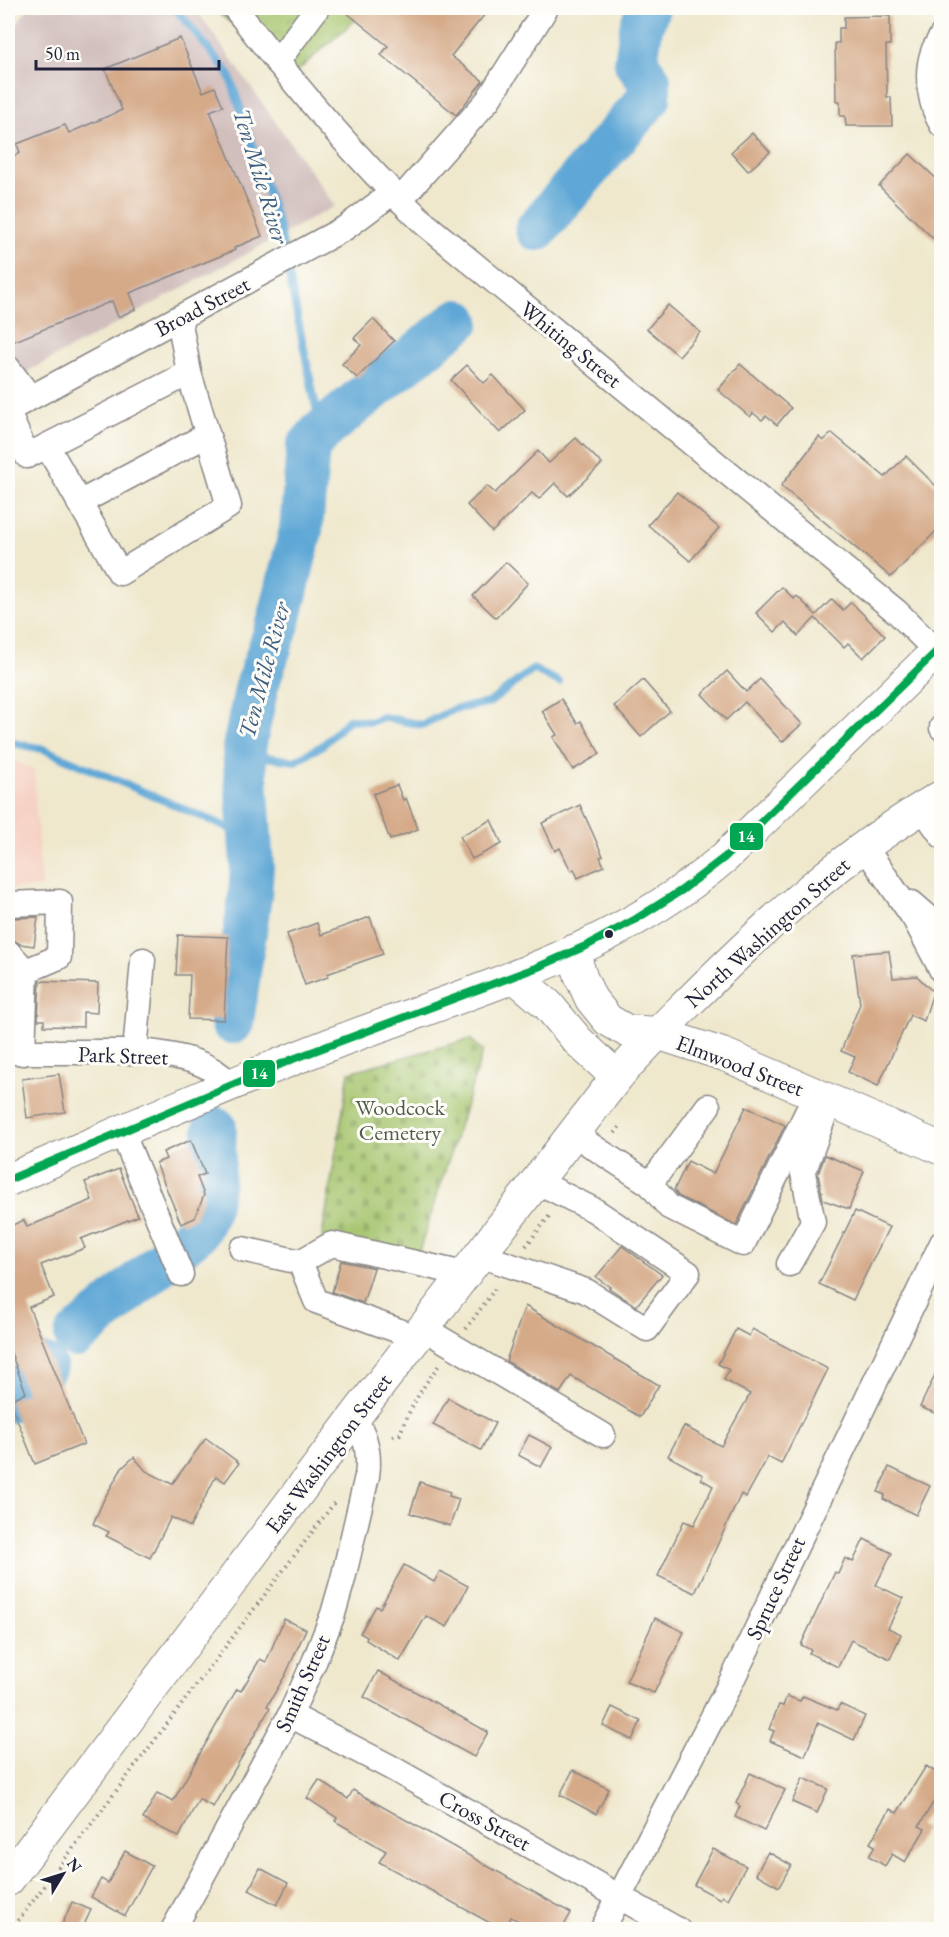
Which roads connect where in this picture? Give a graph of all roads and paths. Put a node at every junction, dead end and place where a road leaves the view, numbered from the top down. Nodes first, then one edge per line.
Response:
1 (235, 8) edge
2 (317, 8) edge
3 (546, 8) edge
4 (942, 35) edge
5 (277, 62) junction
6 (942, 125) edge
7 (396, 197) junction
8 (179, 318) junction
9 (8, 368) edge
10 (189, 373) junction
11 (30, 397) junction
12 (8, 411) edge
13 (207, 435) junction
14 (46, 446) junction
15 (80, 503) junction
16 (939, 649) edge
17 (932, 802) edge
18 (942, 836) edge
19 (864, 846) junction
20 (893, 886) junction
21 (8, 904) edge
22 (942, 929) edge
23 (573, 951) junction
24 (8, 952) edge
25 (143, 960) dead end
26 (26, 971) junction
27 (942, 971) edge
28 (515, 977) junction
29 (942, 983) edge
30 (657, 1033) junction
31 (135, 1052) junction
32 (15, 1053) edge
33 (617, 1077) junction
34 (231, 1085) junction
35 (823, 1097) junction
36 (708, 1106) dead end
37 (122, 1132) junction
38 (572, 1133) junction
39 (942, 1149) edge
40 (8, 1180) edge
41 (536, 1181) junction
42 (650, 1184) junction
43 (942, 1243) edge
44 (242, 1249) dead end
45 (300, 1263) junction
46 (789, 1264) dead end
47 (472, 1265) junction
48 (181, 1274) dead end
49 (420, 1333) junction
50 (354, 1418) junction
51 (603, 1435) dead end
52 (338, 1498) dead end
53 (290, 1716) junction
54 (8, 1880) edge
55 (620, 1897) junction
56 (10, 1929) edge
57 (173, 1929) edge
58 (602, 1929) edge
59 (678, 1929) edge

1 - 5 street, Whiting Street
2 - 5 street
3 - 7 street, Broad Street
4 - 6 street
5 - 7 street, Whiting Street
7 - 8 street, Broad Street
7 - 16 street, Whiting Street
8 - 10 street
8 - 11 street, Broad Street
9 - 11 street
10 - 13 street
10 - 14 street
11 - 12 street, Broad Street
12 - 14 street
13 - 15 street
13 - 15 street
14 - 15 street
16 - 23 main road
17 - 18 street
17 - 19 main road, North Washington Street
19 - 20 street
19 - 30 main road, North Washington Street
20 - 22 street
20 - 27 street
20 - 29 street
21 - 26 street
23 - 28 main road
23 - 30 main road, Elmwood Street
24 - 26 street
25 - 31 street
26 - 32 street
28 - 33 main road
28 - 34 main road
30 - 33 main road, East Washington Street
30 - 35 main road, Elmwood Street
31 - 32 street, Park Street
31 - 34 street, Park Street
33 - 38 main road, East Washington Street
34 - 37 main road
35 - 39 main road, Elmwood Street
35 - 42 street
35 - 46 street
36 - 42 street
37 - 40 main road
37 - 48 street
38 - 41 main road, East Washington Street
38 - 42 street
41 - 47 main road, East Washington Street
41 - 47 street
43 - 55 street, Spruce Street
44 - 45 street
45 - 47 street
45 - 49 street
47 - 49 main road, East Washington Street
49 - 50 main road, East Washington Street
49 - 51 street
50 - 53 street, Smith Street
50 - 54 main road, East Washington Street
52 - 56 path
53 - 55 street, Cross Street
53 - 57 street, Smith Street
55 - 58 street, Spruce Street
55 - 59 street, Cross Street

